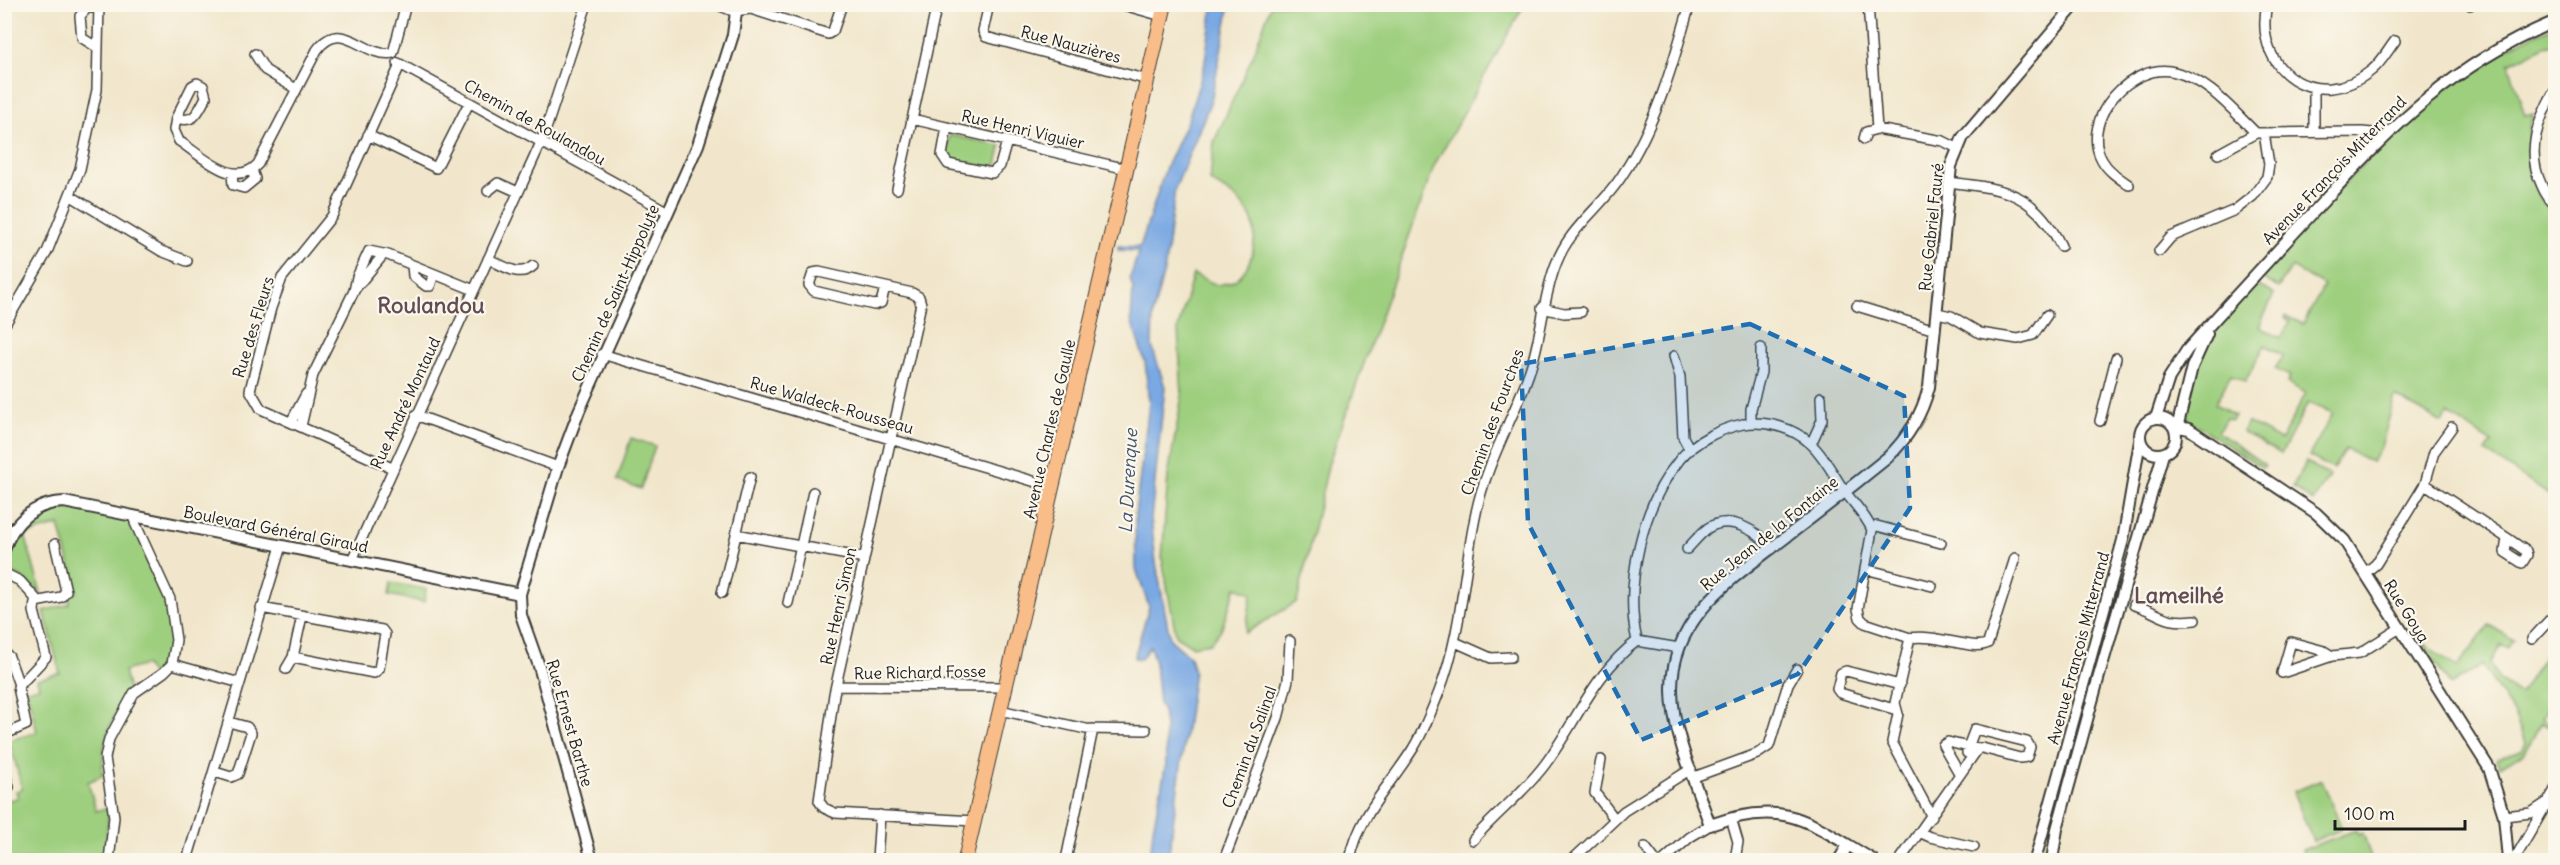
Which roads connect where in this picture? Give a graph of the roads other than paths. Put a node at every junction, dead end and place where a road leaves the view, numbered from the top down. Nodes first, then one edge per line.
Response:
1 (406, 4) edge
2 (587, 4) edge
3 (715, 4) edge
4 (842, 4) edge
5 (937, 4) edge
6 (989, 4) edge
7 (1120, 4) edge
8 (1690, 4) edge
9 (1868, 4) edge
10 (2076, 4) edge
11 (2267, 4) edge
12 (99, 6) edge
13 (737, 7) edge
14 (1164, 10) edge
15 (2556, 21) edge
16 (2395, 41) dead end
17 (98, 48) junction
18 (393, 53) junction
19 (255, 54) dead end
20 (400, 65) junction
21 (1148, 80) junction
22 (2556, 88) edge
23 (296, 89) junction
24 (2314, 89) junction
25 (468, 103) junction
26 (176, 118) dead end
27 (912, 119) junction
28 (947, 127) junction
29 (1878, 129) junction
30 (2314, 131) junction
31 (2260, 133) junction
32 (368, 135) junction
33 (1864, 139) dead end
34 (2379, 140) junction
35 (1007, 141) junction
36 (542, 142) junction
37 (1957, 148) junction
38 (2218, 154) dead end
39 (1127, 169) junction
40 (252, 170) junction
41 (232, 174) junction
42 (1949, 182) junction
43 (2129, 185) dead end
44 (897, 189) dead end
45 (488, 191) dead end
46 (518, 192) junction
47 (70, 196) junction
48 (2556, 205) edge
49 (668, 212) junction
50 (2061, 246) dead end
51 (2159, 251) dead end
52 (488, 259) junction
53 (187, 261) dead end
54 (412, 265) junction
55 (532, 266) dead end
56 (435, 274) junction
57 (885, 287) junction
58 (474, 290) junction
59 (1857, 306) dead end
60 (1542, 308) junction
61 (1581, 312) dead end
62 (1937, 313) junction
63 (2047, 315) dead end
64 (2212, 323) junction
65 (4, 326) edge
66 (1935, 330) junction
67 (1761, 348) dead end
68 (602, 354) junction
69 (1674, 356) dead end
70 (2116, 358) dead end
71 (308, 392) junction
72 (1821, 397) dead end
73 (2183, 400) junction
74 (416, 415) junction
75 (2156, 418) junction
76 (2100, 421) dead end
77 (291, 422) junction
78 (1916, 422) joint
79 (1751, 423) junction
80 (301, 426) junction
81 (2452, 427) dead end
82 (2189, 429) junction
83 (2176, 431) junction
84 (891, 438) junction
85 (2199, 438) junction
86 (2140, 441) junction
87 (1811, 444) junction
88 (1690, 450) junction
89 (2163, 454) junction
90 (558, 467) junction
91 (392, 468) junction
92 (750, 477) dead end
93 (2426, 484) junction
94 (1053, 487) junction
95 (1844, 491) junction
96 (813, 492) dead end
97 (136, 517) junction
98 (1872, 528) junction
99 (8, 532) edge
100 (736, 534) junction
101 (2507, 537) dead end
102 (1941, 543) dead end
103 (55, 544) dead end
104 (281, 546) junction
105 (800, 547) junction
106 (1687, 549) dead end
107 (1772, 549) junction
108 (4, 550) edge
109 (864, 558) junction
110 (2015, 558) dead end
111 (352, 560) junction
112 (1866, 569) junction
113 (4, 573) edge
114 (2365, 573) junction
115 (1932, 586) dead end
116 (722, 592) dead end
117 (520, 594) junction
118 (37, 600) junction
119 (788, 603) dead end
120 (2134, 605) dead end
121 (261, 608) junction
122 (2556, 613) edge
123 (302, 616) junction
124 (2195, 620) dead end
125 (2400, 628) junction
126 (1910, 638) junction
127 (2532, 639) dead end
128 (1290, 641) dead end
129 (1637, 641) junction
130 (1455, 642) junction
131 (1679, 648) junction
132 (4, 652) edge
133 (2332, 656) junction
134 (293, 657) junction
135 (1511, 657) dead end
136 (172, 664) junction
137 (286, 669) dead end
138 (1797, 669) dead end
139 (240, 684) junction
140 (19, 685) junction
141 (1900, 685) junction
142 (836, 686) junction
143 (1005, 687) junction
144 (1000, 710) junction
145 (1897, 710) junction
146 (229, 722) junction
147 (1093, 729) junction
148 (1146, 730) dead end
149 (4, 731) edge
150 (1973, 749) junction
151 (1601, 760) dead end
152 (1962, 769) junction
153 (4, 770) edge
154 (215, 772) junction
155 (1692, 773) junction
156 (4, 793) edge
157 (2552, 796) edge
158 (880, 815) junction
159 (2519, 815) junction
160 (2504, 816) junction
161 (1932, 817) junction
162 (1614, 818) junction
163 (1731, 818) junction
164 (974, 821) junction
165 (1710, 825) junction
166 (1921, 833) junction
167 (2526, 839) junction
168 (1473, 840) dead end
169 (1848, 845) junction
170 (1645, 847) dead end
171 (1974, 847) dead end
172 (2507, 847) junction
173 (2519, 848) junction
174 (2034, 859) edge
175 (109, 861) edge
176 (187, 861) edge
177 (592, 861) edge
178 (877, 861) edge
179 (965, 861) edge
180 (1066, 861) edge
181 (1224, 861) edge
182 (1350, 861) edge
183 (1572, 861) edge
184 (1655, 861) edge
185 (1664, 861) edge
186 (1735, 861) edge
187 (1839, 861) edge
188 (1872, 861) edge
189 (1900, 861) edge
190 (2052, 861) edge
191 (2508, 861) edge
192 (2514, 861) edge

1 - 18 street
2 - 36 street, Rue André Montaud
3 - 13 street
4 - 13 street
5 - 27 street
6 - 21 street, Rue Nauzières
7 - 14 street
8 - 60 street, Chemin des Fourches
9 - 29 street
10 - 37 street, Rue Gabriel Fauré
11 - 24 street
12 - 17 street
12 - 17 street
13 - 49 street, Chemin de Saint-Hippolyte
14 - 21 main road, Avenue Charles de Gaulle
15 - 34 street, Avenue François Mitterrand
16 - 24 street
17 - 47 street
18 - 20 street
18 - 23 street
19 - 23 street
20 - 25 street, Chemin de Roulandou
20 - 32 street, Rue des Fleurs
21 - 39 main road, Avenue Charles de Gaulle
22 - 48 street
23 - 40 street
24 - 30 street
25 - 32 street
25 - 36 street, Chemin de Roulandou
26 - 41 street
27 - 28 street, Rue Henri Viguier
27 - 44 street
28 - 35 street, Rue Henri Viguier
28 - 35 street
29 - 33 street
29 - 37 street
30 - 31 street
30 - 34 street
31 - 38 street
31 - 43 street
31 - 51 street
32 - 77 street, Rue des Fleurs
34 - 64 street, Avenue François Mitterrand
35 - 39 street, Rue Henri Viguier
36 - 46 street, Rue André Montaud
36 - 49 street, Chemin de Roulandou
37 - 42 street, Rue Gabriel Fauré
39 - 94 main road, Avenue Charles de Gaulle
40 - 41 street
40 - 41 street
42 - 50 street
42 - 62 street, Rue Gabriel Fauré
45 - 46 street
46 - 52 street, Rue André Montaud
47 - 53 street
47 - 65 street
49 - 68 street, Chemin de Saint-Hippolyte
52 - 55 street
52 - 58 street, Rue André Montaud
54 - 56 street
54 - 56 street
54 - 71 street
56 - 58 street
57 - 57 street, Rue Henri Simon
57 - 84 street, Rue Henri Simon
58 - 74 street, Rue André Montaud
59 - 66 street
60 - 61 street
60 - 130 street, Chemin des Fourches
62 - 63 street
62 - 66 street, Rue Gabriel Fauré
64 - 73 street, Avenue François Mitterrand
64 - 75 street, Avenue François Mitterrand
66 - 78 street, Rue Gabriel Fauré
67 - 79 street
68 - 84 street, Rue Waldeck-Rousseau
68 - 90 street, Chemin de Saint-Hippolyte
69 - 88 street
70 - 76 street
71 - 77 street
71 - 80 street
72 - 87 street
73 - 82 street
73 - 83 street, Avenue François Mitterrand
74 - 90 street
74 - 91 street, Rue André Montaud
75 - 83 street
75 - 86 street
77 - 80 street, Rue des Fleurs
78 - 95 street, Rue Jean de la Fontaine
79 - 87 street
79 - 88 street
80 - 91 street, Rue des Fleurs
81 - 93 street
82 - 83 street
82 - 85 street, Rue Goya
83 - 85 street
83 - 89 street
84 - 94 street, Rue Waldeck-Rousseau
84 - 109 street, Rue Henri Simon
85 - 114 street, Rue Goya
86 - 89 street
86 - 174 street, Avenue François Mitterrand
87 - 95 street
88 - 129 street
89 - 190 street, Avenue François Mitterrand
90 - 117 street, Chemin de Saint-Hippolyte
91 - 111 street, Rue André Montaud
92 - 100 street
93 - 101 street
93 - 114 street
94 - 143 main road, Avenue Charles de Gaulle
95 - 98 street
95 - 107 street, Rue Jean de la Fontaine
96 - 105 street
97 - 99 street, Boulevard Général Giraud
97 - 104 street, Boulevard Général Giraud
97 - 136 street
98 - 102 street
98 - 112 street
99 - 108 street
100 - 105 street
100 - 116 street
103 - 118 street
104 - 111 street, Boulevard Général Giraud
104 - 121 street
105 - 109 street
105 - 119 street
106 - 107 street
107 - 131 street, Rue Jean de la Fontaine
109 - 142 street, Rue Henri Simon
110 - 126 street
111 - 117 street, Boulevard Général Giraud
112 - 115 street
112 - 126 street
113 - 118 street
114 - 125 street, Rue Goya
117 - 177 street, Rue Ernest Barthe
118 - 140 street
120 - 124 street
121 - 123 street
121 - 139 street
122 - 127 street
123 - 134 street
123 - 134 street
125 - 133 street
125 - 160 street, Rue Goya
126 - 141 street
128 - 181 street, Chemin du Salinal
129 - 131 street
129 - 168 street
130 - 135 street
130 - 182 street, Chemin des Fourches
131 - 155 street, Rue Jean de la Fontaine
132 - 140 street
133 - 133 street
134 - 137 street
136 - 139 street
136 - 175 street
138 - 155 street
139 - 146 street
140 - 149 street
141 - 145 street
141 - 145 street
142 - 143 street, Rue Richard Fosse
142 - 158 street, Rue Henri Simon
143 - 144 main road, Avenue Charles de Gaulle
144 - 147 street
144 - 164 main road, Avenue Charles de Gaulle
145 - 161 street
146 - 154 street
146 - 154 street
147 - 148 street
147 - 180 street
150 - 150 street
150 - 152 street
150 - 152 street
151 - 162 street
152 - 161 street
153 - 156 street
154 - 176 street
155 - 162 street
155 - 165 street, Rue Jean de la Fontaine
157 - 159 street
157 - 167 street
158 - 164 street, Rue Henri Simon
158 - 178 street
159 - 160 street
159 - 167 street
160 - 172 street, Rue Goya
161 - 166 street
162 - 183 street
163 - 165 street
163 - 169 street
163 - 186 street
164 - 179 main road, Avenue Charles de Gaulle
165 - 185 street
166 - 171 street
166 - 189 street
167 - 173 street
169 - 187 street
169 - 188 street
170 - 184 street
172 - 173 street
172 - 191 street, Rue Goya
173 - 192 street

